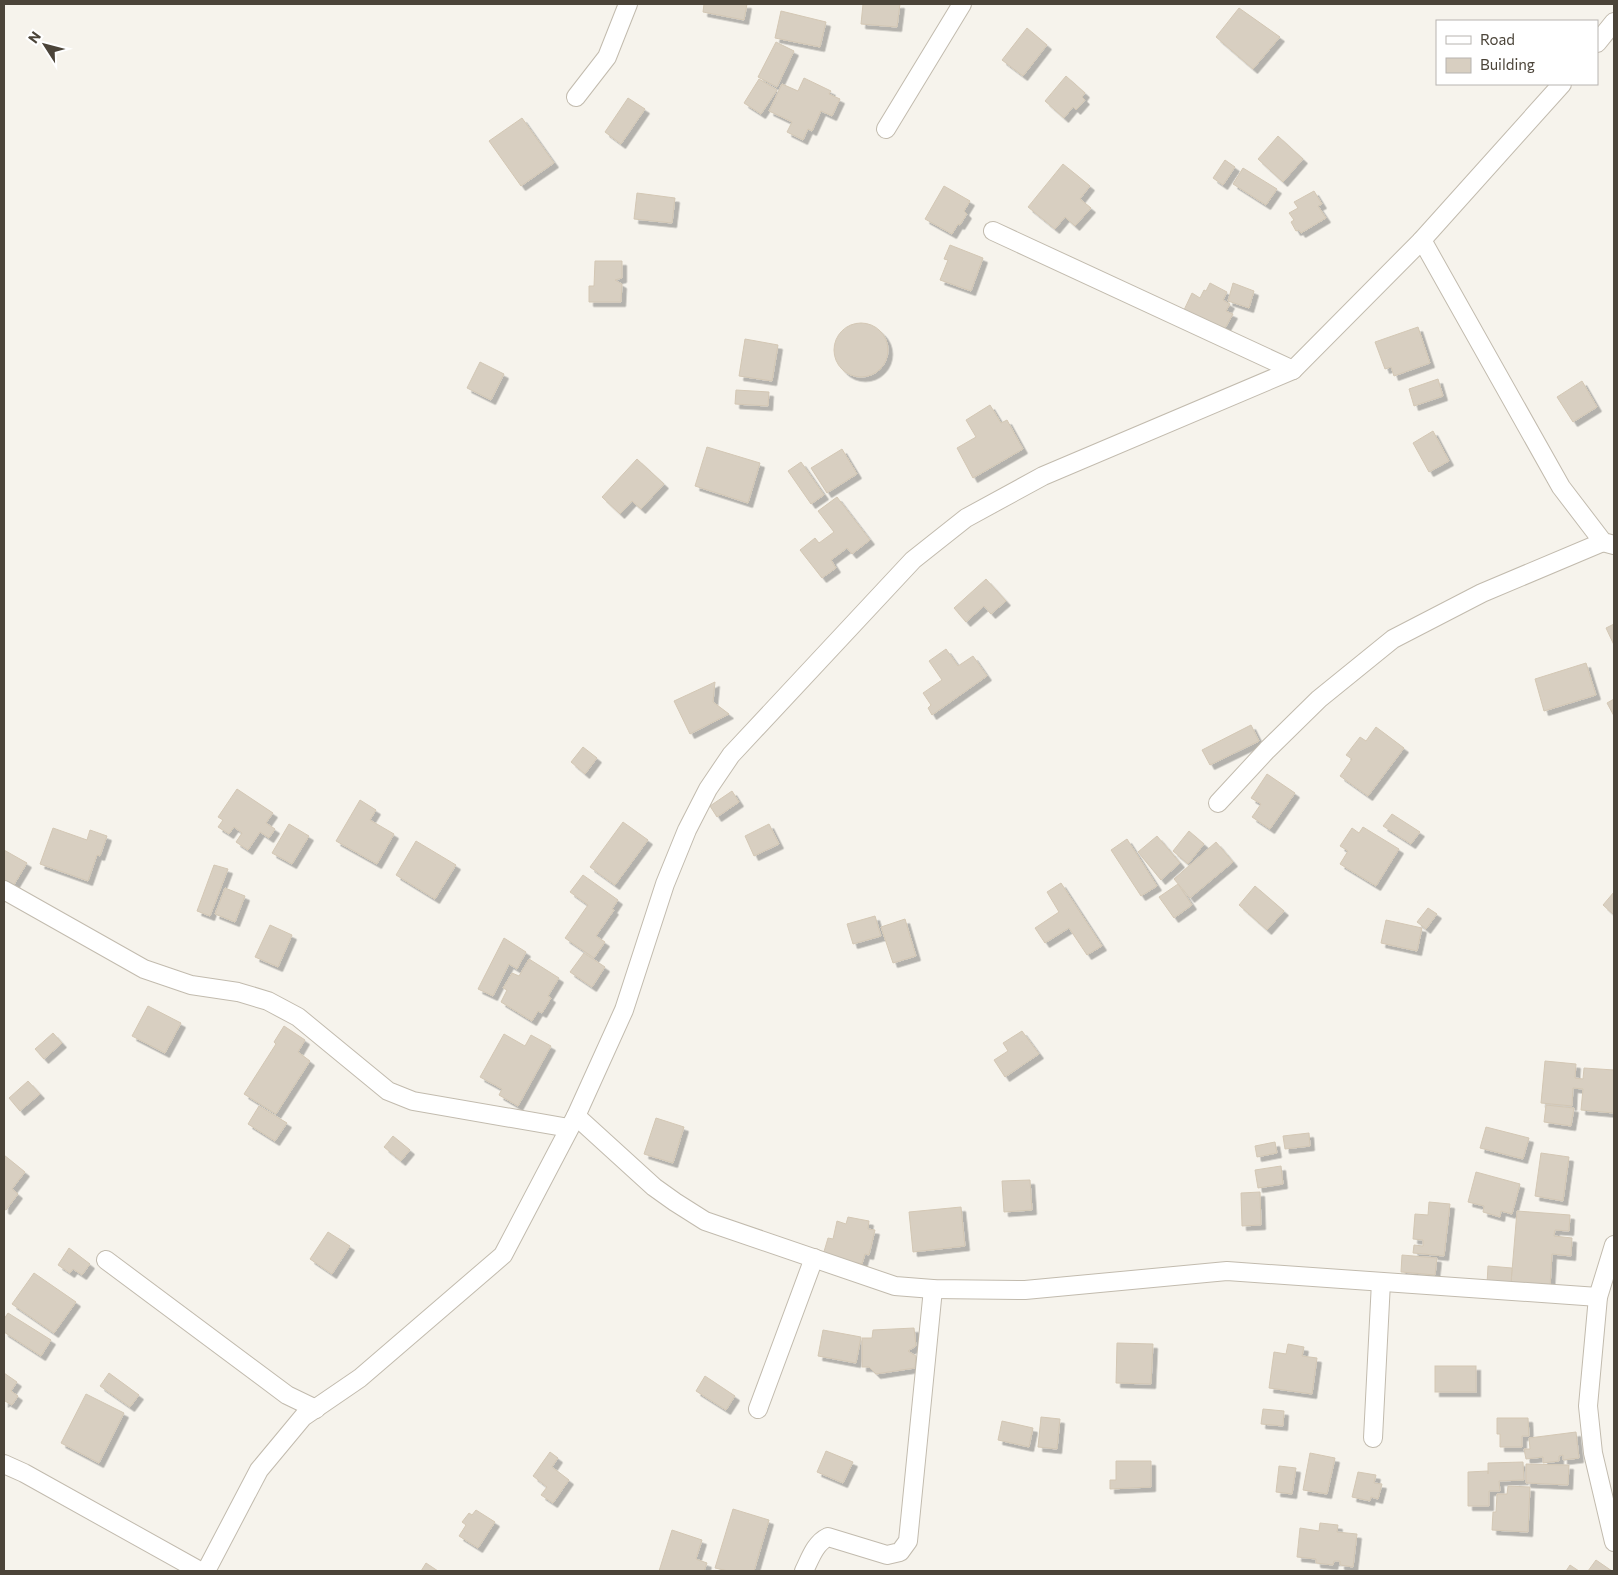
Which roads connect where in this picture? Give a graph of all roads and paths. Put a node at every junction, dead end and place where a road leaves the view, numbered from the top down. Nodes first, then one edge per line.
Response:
1 (628, 4) edge
2 (962, 4) edge
3 (1614, 22) edge
4 (1598, 42) edge
5 (1561, 85) edge
6 (576, 97) dead end
7 (886, 129) dead end
8 (993, 232) dead end
9 (1422, 240) junction
10 (1293, 370) junction
11 (1608, 544) edge
12 (1218, 803) dead end
13 (4, 890) edge
14 (573, 1122) junction
15 (1614, 1245) edge
16 (814, 1258) junction
17 (106, 1260) dead end
18 (1381, 1282) junction
19 (933, 1289) junction
20 (1598, 1297) junction
21 (316, 1409) junction
22 (758, 1409) dead end
23 (1373, 1438) dead end
24 (4, 1464) edge
25 (1614, 1542) edge
26 (200, 1571) edge
27 (206, 1571) edge
28 (804, 1571) edge

1 - 6 street
2 - 7 street
3 - 4 street
5 - 9 street
8 - 10 street
9 - 10 street
9 - 11 street
10 - 14 street
11 - 12 street
13 - 14 street
14 - 16 street
14 - 21 street
15 - 20 street
16 - 19 street
16 - 22 street
17 - 21 street
18 - 19 street
18 - 20 street
18 - 23 street
19 - 28 street
20 - 25 street
21 - 27 street
24 - 26 street

